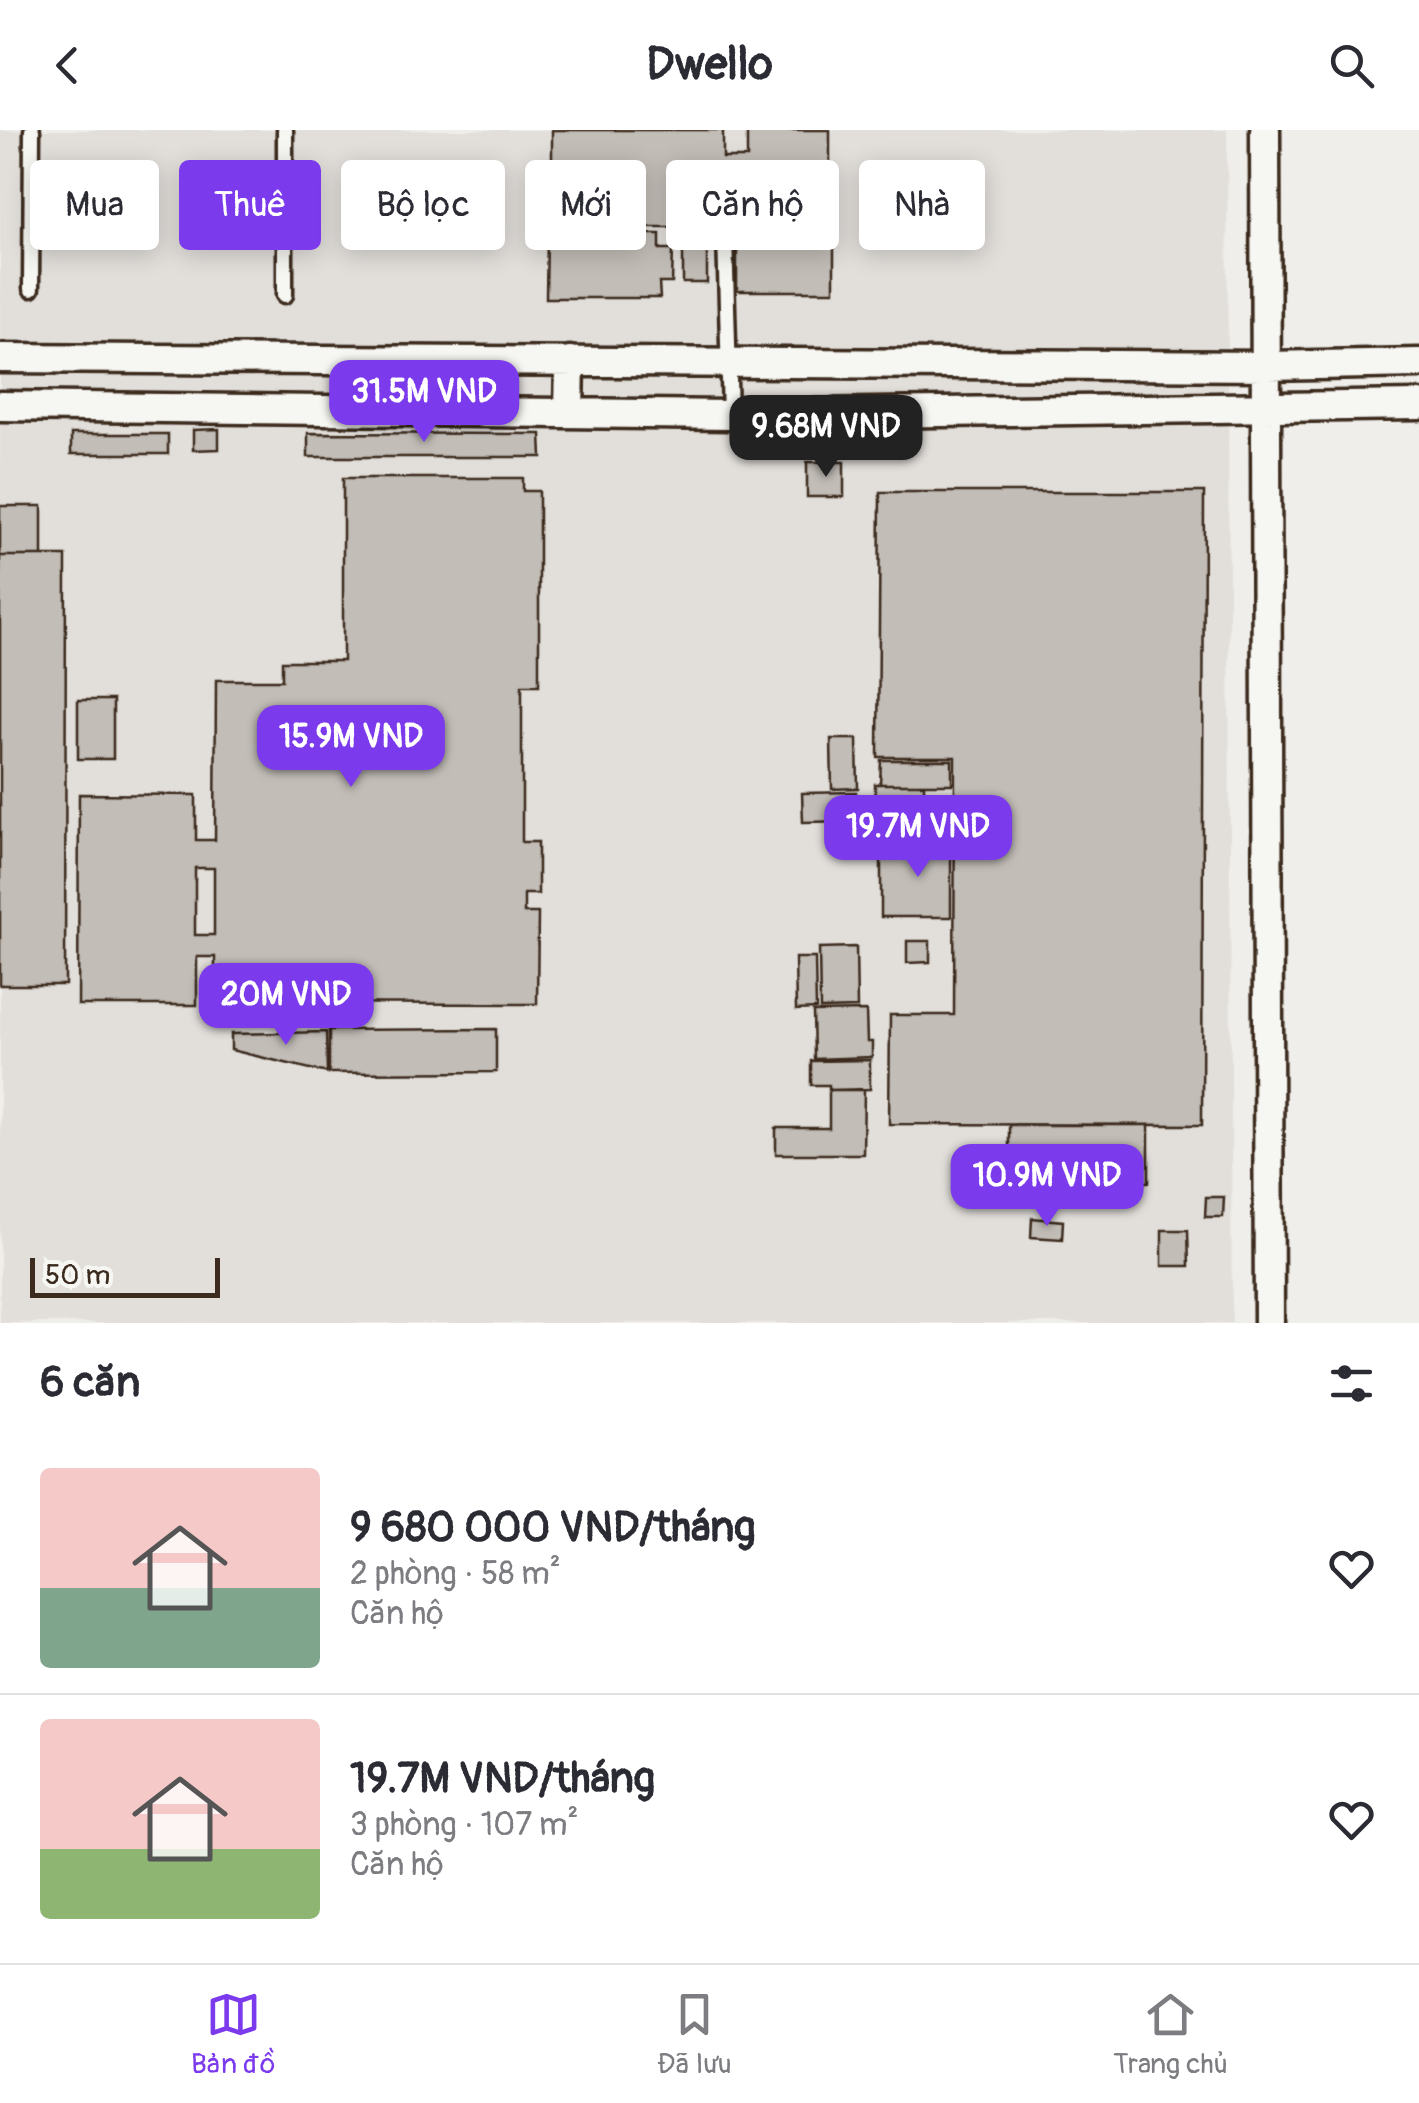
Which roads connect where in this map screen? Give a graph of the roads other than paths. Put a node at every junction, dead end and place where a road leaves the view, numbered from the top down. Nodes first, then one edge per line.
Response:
1 (32, 130) edge
2 (285, 130) edge
3 (1266, 130) edge
4 (726, 250) edge
5 (31, 289) dead end
6 (285, 295) dead end
7 (5, 358) edge
8 (570, 361) junction
9 (730, 362) junction
10 (919, 363) junction
11 (1419, 363) edge
12 (1267, 366) junction
13 (1419, 405) edge
14 (4, 406) edge
15 (1267, 407) junction
16 (569, 412) junction
17 (916, 412) junction
18 (730, 415) junction
19 (1269, 1323) edge

1 - 5 lane
2 - 6 lane
3 - 12 street
4 - 9 lane
7 - 8 street
7 - 14 street
8 - 9 street
8 - 16 street
9 - 10 street
9 - 18 lane
10 - 12 street
10 - 17 street
11 - 12 street
12 - 15 street
13 - 15 street
14 - 16 street
15 - 17 street
15 - 19 street
16 - 18 street
17 - 18 street

